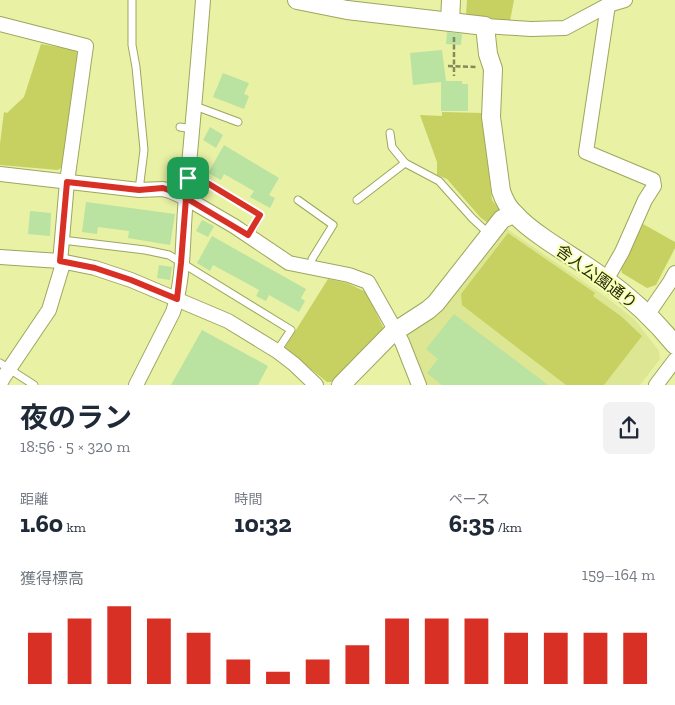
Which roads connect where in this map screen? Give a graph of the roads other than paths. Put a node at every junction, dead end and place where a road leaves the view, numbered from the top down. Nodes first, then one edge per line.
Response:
1 (132, 0) edge
2 (203, 0) edge
3 (297, 0) edge
4 (451, 0) edge
5 (626, 0) edge
6 (608, 5) junction
7 (0, 24) edge
8 (485, 26) junction
9 (452, 30) junction
10 (195, 106) junction
11 (238, 122) dead end
12 (390, 133) dead end
13 (405, 163) junction
14 (0, 174) edge
15 (188, 178) junction
16 (67, 182) junction
17 (139, 190) junction
18 (186, 198) junction
19 (298, 200) dead end
20 (357, 200) dead end
21 (514, 214) junction
22 (248, 235) junction
23 (490, 235) junction
24 (62, 240) junction
25 (0, 258) edge
26 (60, 261) junction
27 (181, 263) junction
28 (311, 266) junction
29 (675, 273) edge
30 (606, 280) junction
31 (177, 299) junction
32 (648, 314) junction
33 (395, 331) junction
34 (675, 345) edge
35 (276, 351) junction
36 (675, 360) edge
37 (4, 366) edge
38 (345, 383) edge
39 (0, 384) edge
40 (34, 385) edge
41 (136, 385) edge
42 (316, 385) edge
43 (419, 385) edge
44 (656, 385) edge

1 - 17 lane
2 - 10 street
3 - 9 street
4 - 9 street
5 - 6 street
6 - 8 street
6 - 30 street
7 - 16 street
8 - 9 street
8 - 21 street
10 - 11 lane
10 - 15 street
12 - 13 lane
13 - 20 lane
13 - 23 lane
14 - 16 street
15 - 18 street
15 - 22 lane
16 - 17 street
16 - 24 street
17 - 18 street
18 - 22 street
18 - 27 street
19 - 28 lane
21 - 23 street
21 - 30 street, 舎人公園通り
22 - 28 street
23 - 33 street
24 - 26 street
24 - 27 lane
25 - 26 street
26 - 31 street
26 - 37 street
27 - 31 street
27 - 35 lane
28 - 33 street
29 - 32 street
30 - 32 street, 舎人公園通り
31 - 35 street
31 - 41 street
32 - 34 street, 舎人公園通り
33 - 38 street
33 - 43 street
35 - 42 street
36 - 44 street
37 - 39 street
37 - 40 lane

